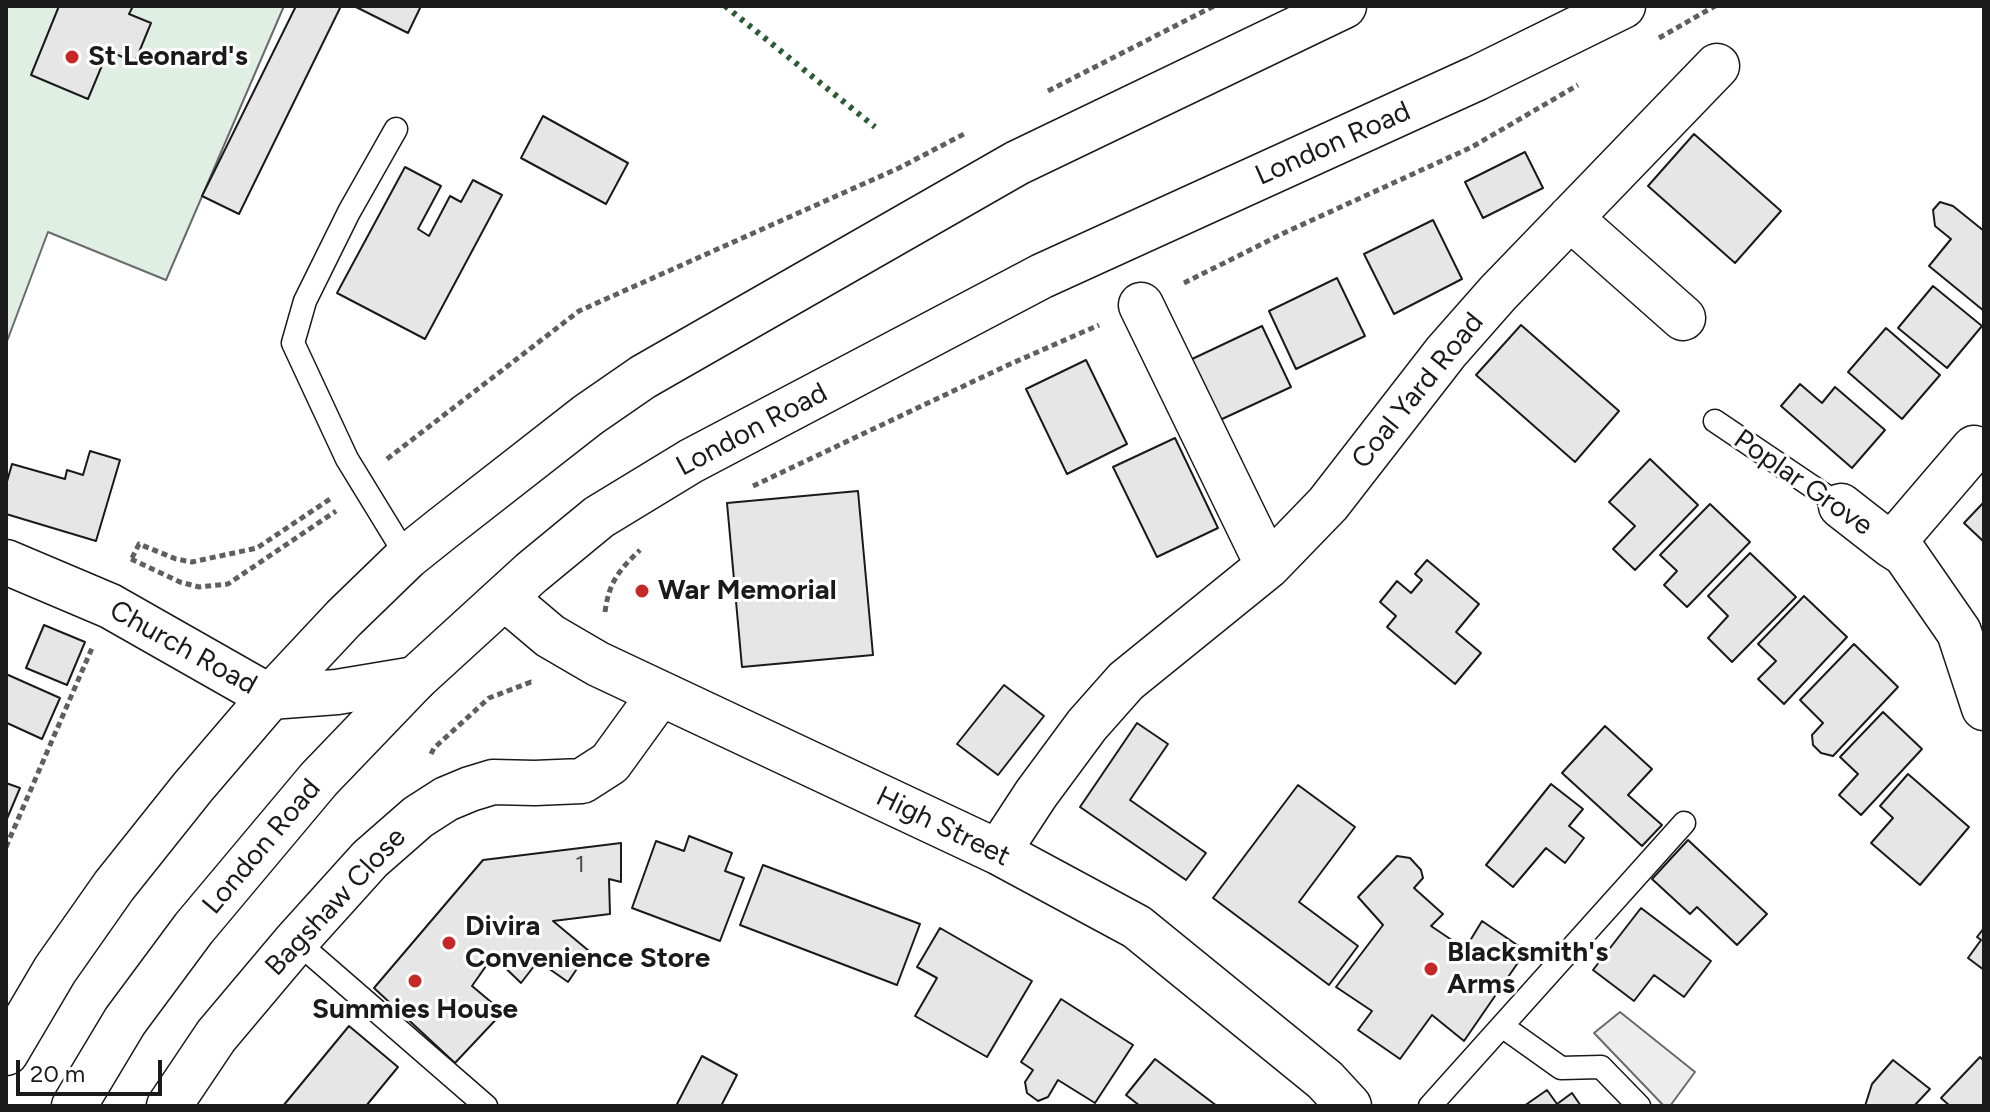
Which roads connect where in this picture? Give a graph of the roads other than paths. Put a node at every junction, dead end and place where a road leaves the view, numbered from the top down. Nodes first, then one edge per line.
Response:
1 (1344, 6) edge
2 (1623, 6) edge
3 (1717, 66) dead end
4 (396, 129) dead end
5 (1570, 218) junction
6 (1141, 305) dead end
7 (1683, 318) dead end
8 (1715, 421) dead end
9 (1979, 442) edge
10 (1841, 506) joint
11 (1891, 545) junction
12 (407, 557) junction
13 (6, 562) edge
14 (1268, 566) junction
15 (505, 598) junction
16 (415, 679) junction
17 (660, 694) junction
18 (270, 697) junction
19 (1984, 708) edge
20 (1684, 823) dead end
21 (998, 852) junction
22 (296, 941) junction
23 (1502, 1026) junction
24 (6, 1053) edge
25 (74, 1106) edge
26 (169, 1106) edge
27 (486, 1106) edge
28 (1349, 1106) edge
29 (1430, 1106) edge
30 (1639, 1106) edge

1 - 12 main road
2 - 15 main road, London Road
3 - 5 main road, Coal Yard Road
4 - 12 lane
5 - 7 main road
5 - 14 main road, Coal Yard Road
6 - 14 main road
8 - 10 lane, Poplar Grove
9 - 11 main road, Poplar Grove
10 - 11 main road, Poplar Grove
11 - 19 main road, Poplar Grove
12 - 18 main road
13 - 18 main road, Church Road
14 - 21 main road, Coal Yard Road
15 - 16 main road, London Road
15 - 17 main road, High Street
16 - 18 main road, Church Road
16 - 25 main road, London Road
17 - 21 main road, High Street
17 - 22 main road, Bagshaw Close
18 - 24 main road
20 - 23 lane
21 - 28 main road, High Street
22 - 26 main road, Bagshaw Close
22 - 27 lane
23 - 29 lane
23 - 30 lane

